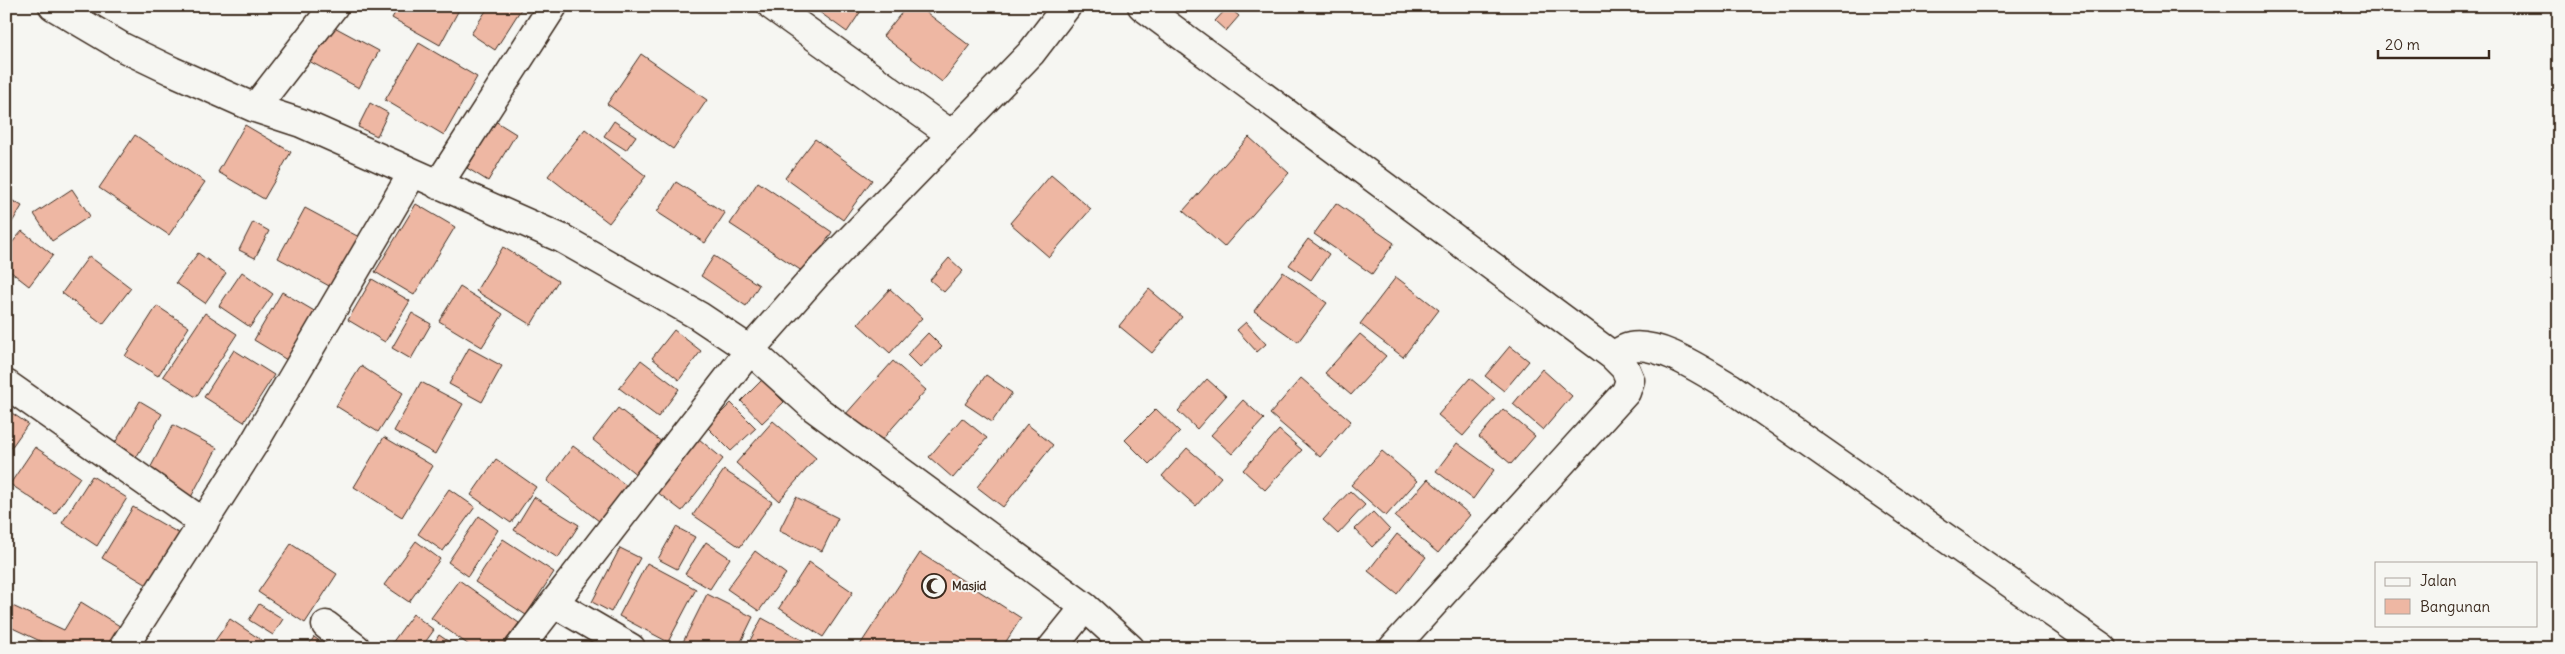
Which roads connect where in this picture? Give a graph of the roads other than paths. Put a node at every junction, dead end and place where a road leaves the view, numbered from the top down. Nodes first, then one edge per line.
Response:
1 (53, 6) edge
2 (334, 6) edge
3 (552, 6) edge
4 (772, 6) edge
5 (1067, 6) edge
6 (1142, 6) edge
7 (255, 108) junction
8 (952, 135) junction
9 (412, 174) junction
10 (438, 185) junction
11 (750, 350) junction
12 (1613, 356) junction
13 (6, 384) edge
14 (204, 523) junction
15 (554, 604) junction
16 (1085, 607) junction
17 (326, 625) dead end
18 (123, 648) edge
19 (356, 648) edge
20 (519, 648) edge
21 (630, 648) edge
22 (1052, 648) edge
23 (1130, 648) edge
24 (1393, 648) edge
25 (2103, 648) edge

1 - 7 street
2 - 7 street
3 - 10 street
4 - 8 street
5 - 8 street
6 - 12 street
7 - 9 street
8 - 11 street
9 - 10 street
9 - 14 street
10 - 11 street
11 - 15 street
11 - 16 street
12 - 24 street
12 - 25 street
13 - 14 street
14 - 18 street
15 - 20 street
15 - 21 street
16 - 22 street
16 - 23 street
17 - 19 street

